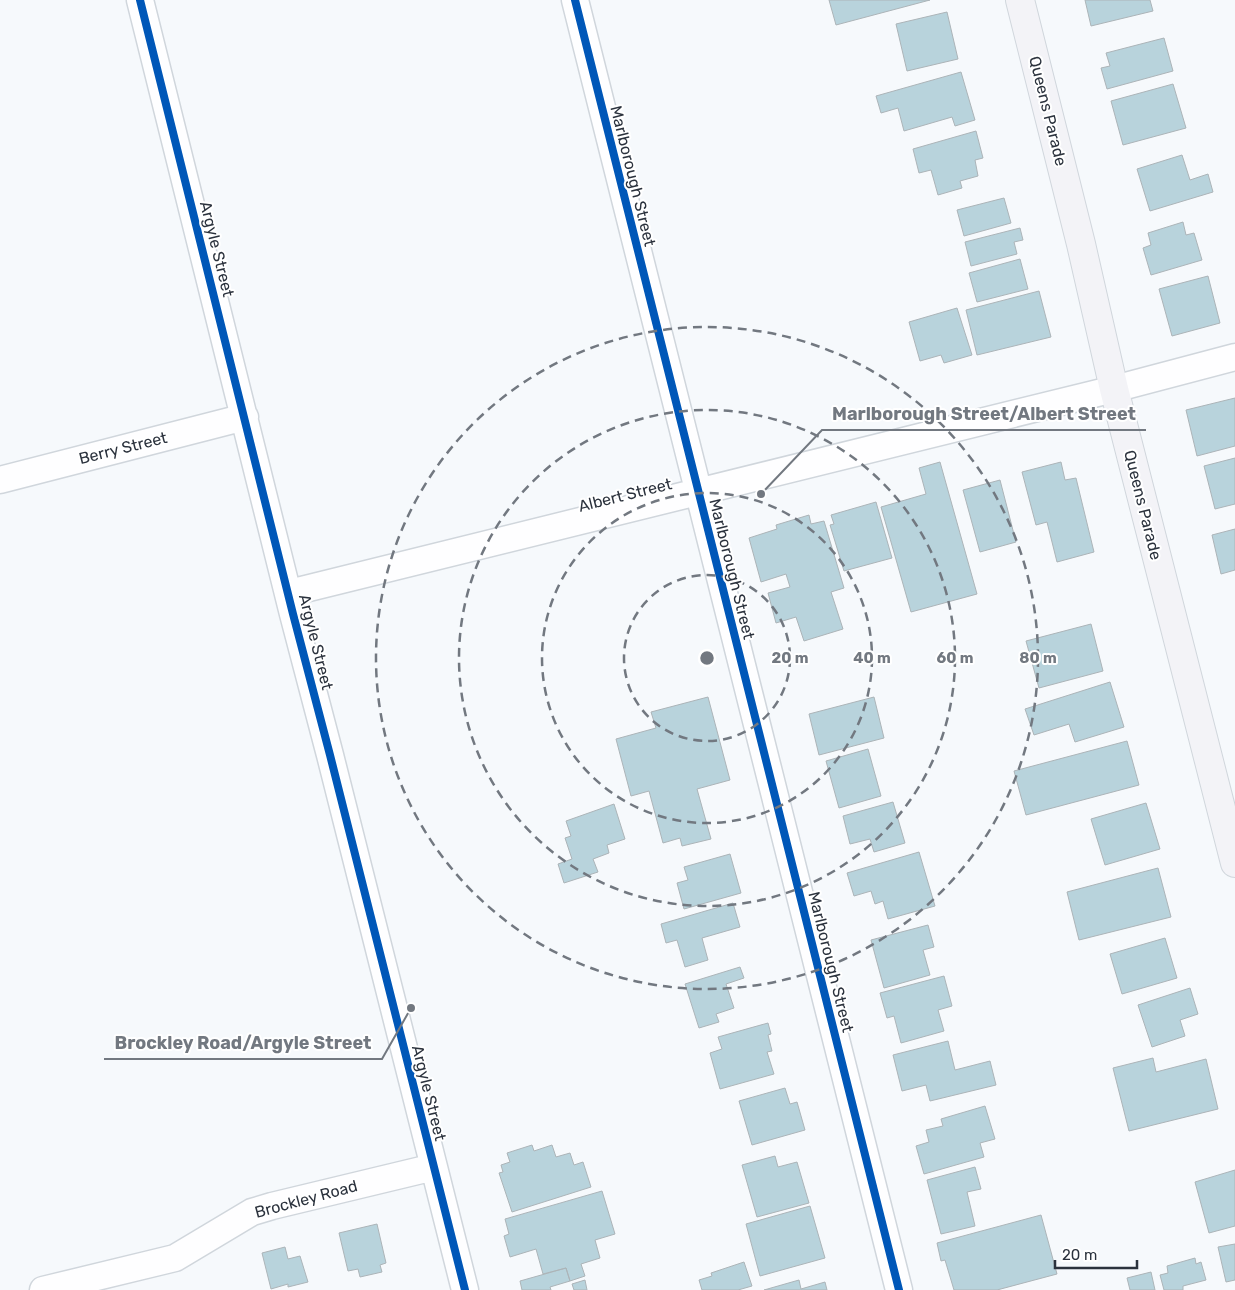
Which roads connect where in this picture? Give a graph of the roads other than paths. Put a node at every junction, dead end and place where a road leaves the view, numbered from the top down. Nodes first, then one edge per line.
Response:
1 (140, 0) edge
2 (575, 0) edge
3 (1020, 0) edge
4 (1235, 357) edge
5 (1114, 389) junction
6 (245, 417) junction
7 (0, 480) edge
8 (698, 491) junction
9 (289, 593) junction
10 (1235, 863) edge
11 (434, 1166) junction
12 (43, 1290) edge
13 (465, 1290) edge
14 (899, 1290) edge

1 - 6 street, Argyle Street
2 - 8 street, Marlborough Street
3 - 5 street, Queens Parade
4 - 5 street, Albert Street
5 - 8 street, Albert Street
5 - 10 street, Queens Parade
6 - 7 street, Berry Street
6 - 9 street, Argyle Street
8 - 9 street, Albert Street
8 - 14 street, Marlborough Street
9 - 11 street, Argyle Street
11 - 12 street, Brockley Road
11 - 13 street, Argyle Street

